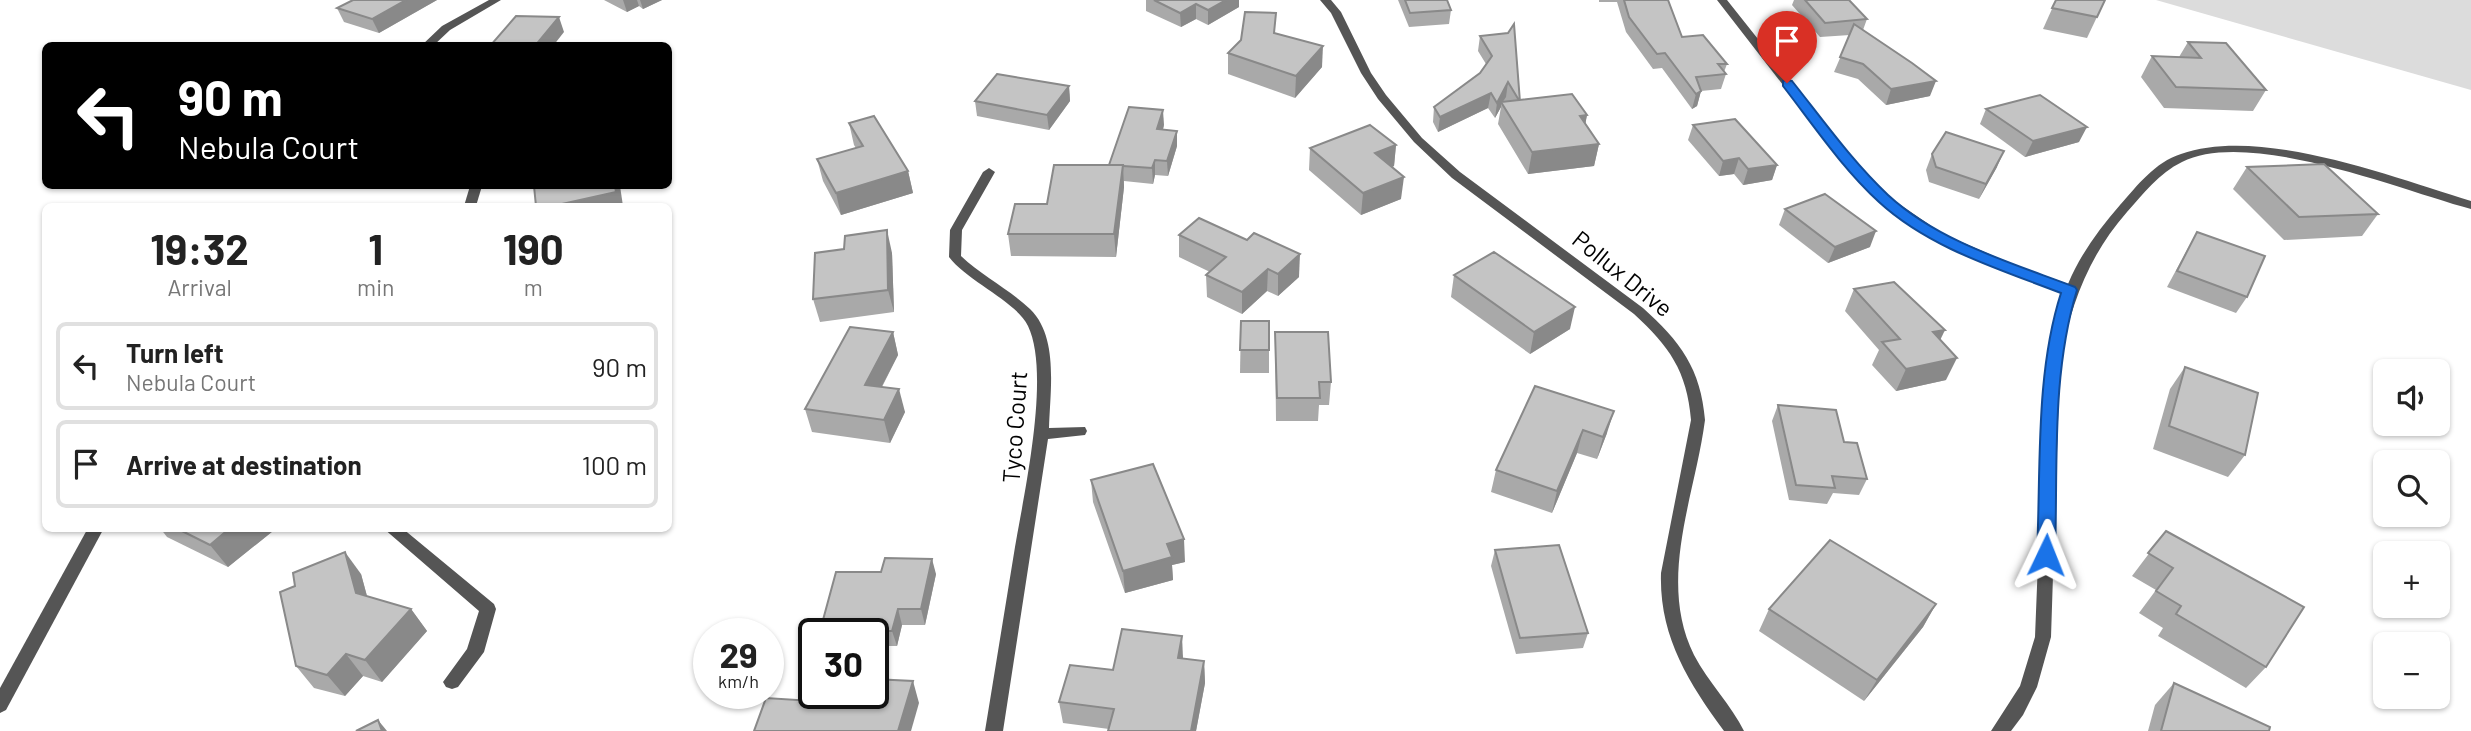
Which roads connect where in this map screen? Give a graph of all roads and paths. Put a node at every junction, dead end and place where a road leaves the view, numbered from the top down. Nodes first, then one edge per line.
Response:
1 (496, 0) edge
2 (1325, 0) edge
3 (1722, 0) edge
4 (430, 42) edge
5 (989, 172) dead end
6 (2471, 205) edge
7 (2070, 290) junction
8 (1080, 430) dead end
9 (1041, 434) junction
10 (94, 532) edge
11 (396, 532) edge
12 (452, 682) dead end
13 (0, 705) edge
14 (994, 731) edge
15 (1735, 731) edge
16 (2000, 731) edge

1 - 4 street
2 - 15 street, Pollux Drive
3 - 7 street
5 - 9 street, Tyco Court
6 - 7 street
7 - 16 street
8 - 9 street
9 - 14 street, Tyco Court
10 - 13 street
11 - 12 street

